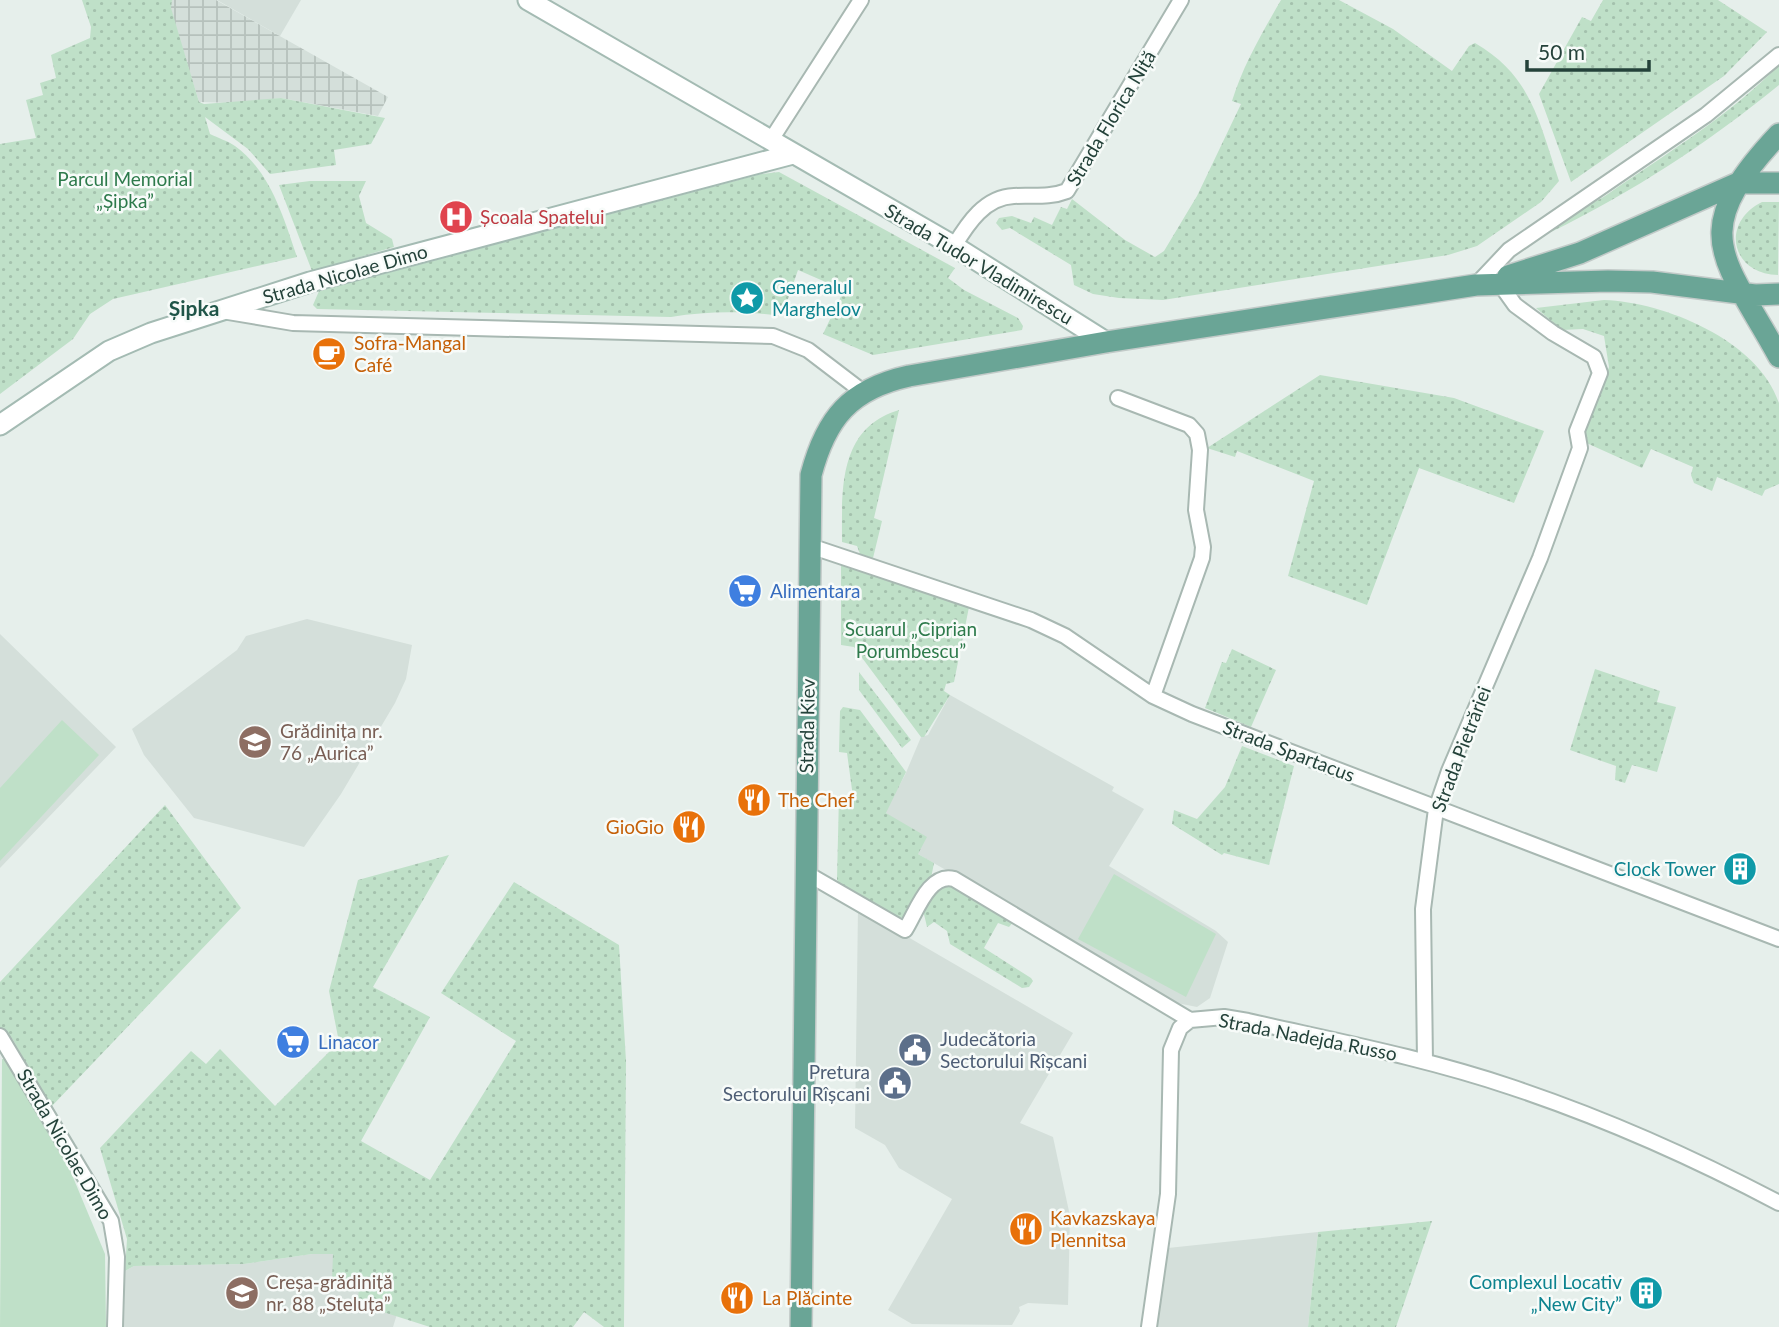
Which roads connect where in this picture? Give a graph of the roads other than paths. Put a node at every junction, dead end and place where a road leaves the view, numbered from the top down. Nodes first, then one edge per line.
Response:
1 (528, 0) edge
2 (861, 0) edge
3 (1181, 0) edge
4 (1779, 55) edge
5 (1779, 134) edge
6 (771, 140) junction
7 (793, 154) junction
8 (1738, 183) junction
9 (1779, 183) edge
10 (954, 246) junction
11 (1500, 284) junction
12 (1476, 285) junction
13 (1741, 292) junction
14 (1779, 294) edge
15 (219, 310) junction
16 (1107, 342) junction
17 (1779, 357) edge
18 (863, 392) junction
19 (1118, 398) dead end
20 (0, 425) edge
21 (810, 546) junction
22 (1153, 696) junction
23 (1436, 808) junction
24 (806, 873) junction
25 (1779, 939) edge
26 (1190, 1020) junction
27 (0, 1036) edge
28 (1424, 1061) junction
29 (1779, 1203) edge
30 (115, 1327) edge
31 (801, 1327) edge
32 (1149, 1327) edge

1 - 6 main road, Strada Tudor Vladimirescu
2 - 6 street
3 - 10 street, Strada Florica Niță
4 - 12 street
5 - 8 main road
6 - 7 main road, Strada Tudor Vladimirescu
7 - 10 main road, Strada Tudor Vladimirescu
7 - 15 main road, Strada Nicolae Dimo
8 - 9 main road
8 - 12 main road
8 - 13 main road
10 - 16 main road, Strada Tudor Vladimirescu
11 - 12 main road
11 - 13 main road
11 - 23 street, Strada Pietrăriei
12 - 16 main road
13 - 14 main road
13 - 17 main road
15 - 18 street
15 - 20 main road, Strada Nicolae Dimo
16 - 18 main road, Strada Kiev
18 - 21 main road, Strada Kiev
19 - 22 street
21 - 22 street, Strada Spartacus
21 - 24 main road, Strada Kiev
22 - 23 street, Strada Spartacus
23 - 25 street, Strada Spartacus
23 - 28 street, Strada Pietrăriei
24 - 26 street, Strada Nadejda Russo
24 - 31 main road, Strada Kiev
26 - 28 street, Strada Nadejda Russo
26 - 32 street
27 - 30 street, Strada Nicolae Dimo
28 - 29 street, Strada Nadejda Russo

